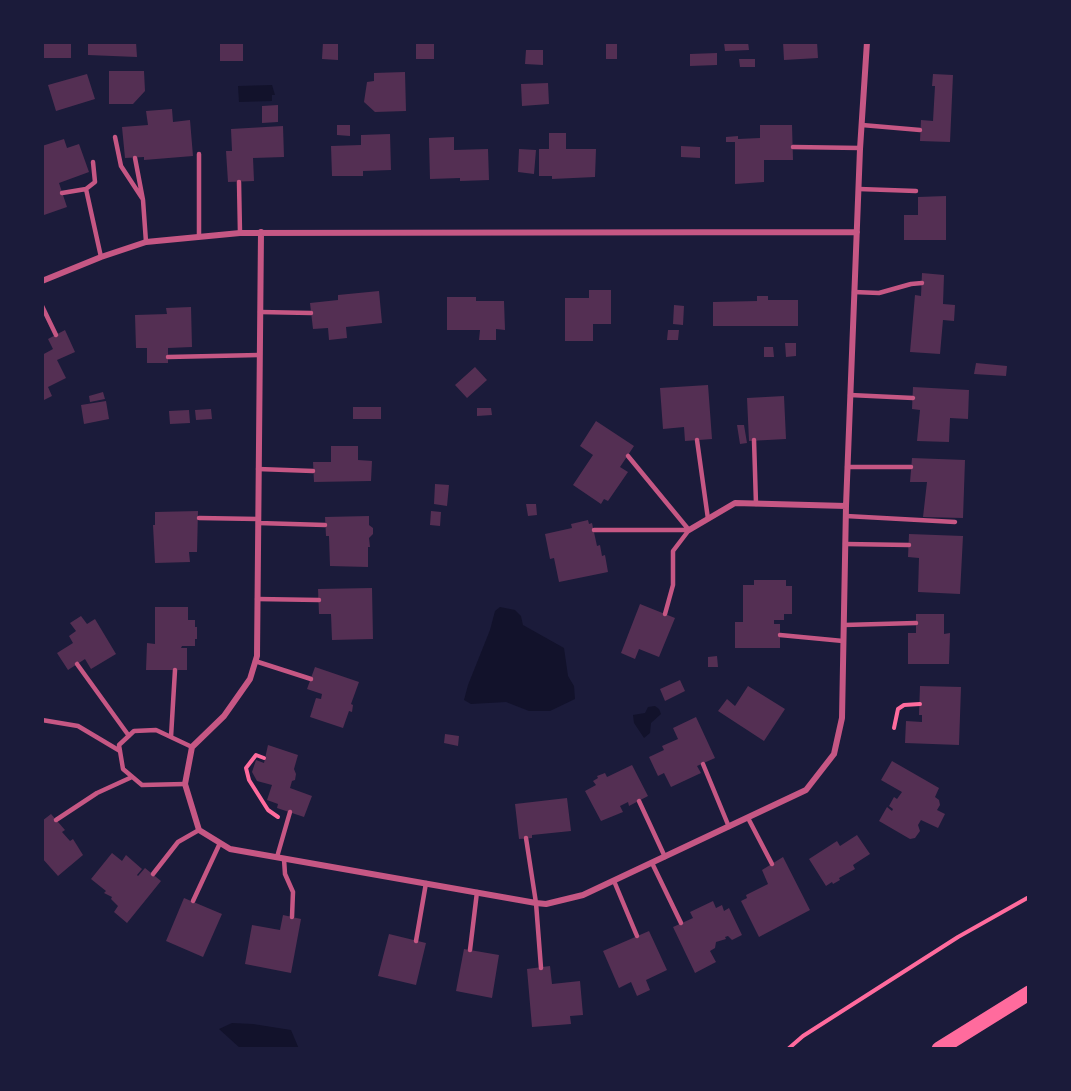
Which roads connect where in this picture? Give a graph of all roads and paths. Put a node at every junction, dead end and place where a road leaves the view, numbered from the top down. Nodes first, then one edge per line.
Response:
1 (867, 42) edge
2 (862, 125) junction
3 (920, 130) dead end
4 (115, 137) dead end
5 (793, 147) dead end
6 (860, 148) junction
7 (199, 154) dead end
8 (135, 158) dead end
9 (93, 162) dead end
10 (239, 182) dead end
11 (86, 189) junction
12 (859, 189) junction
13 (916, 191) dead end
14 (62, 193) dead end
15 (144, 200) junction
16 (261, 232) junction
17 (857, 232) junction
18 (240, 233) junction
19 (199, 236) junction
20 (146, 242) junction
21 (101, 257) junction
22 (42, 281) edge
23 (922, 283) dead end
24 (854, 292) junction
25 (42, 306) edge
26 (260, 312) junction
27 (311, 313) dead end
28 (56, 335) dead end
29 (259, 355) junction
30 (168, 357) dead end
31 (850, 395) junction
32 (913, 398) dead end
33 (697, 440) dead end
34 (754, 440) dead end
35 (628, 456) dead end
36 (848, 467) junction
37 (911, 467) dead end
38 (258, 469) junction
39 (314, 471) dead end
40 (756, 504) junction
41 (846, 506) junction
42 (846, 516) junction
43 (199, 519) dead end
44 (708, 519) junction
45 (258, 521) junction
46 (955, 522) dead end
47 (325, 525) dead end
48 (594, 530) dead end
49 (689, 530) junction
50 (845, 544) junction
51 (909, 545) dead end
52 (257, 599) junction
53 (319, 600) dead end
54 (665, 614) dead end
55 (916, 623) dead end
56 (844, 624) junction
57 (780, 635) dead end
58 (843, 641) junction
59 (255, 661) junction
60 (77, 664) dead end
61 (175, 670) dead end
62 (311, 679) dead end
63 (920, 704) dead end
64 (42, 720) edge
65 (894, 728) dead end
66 (129, 736) junction
67 (171, 737) junction
68 (192, 747) junction
69 (120, 751) junction
70 (264, 758) dead end
71 (703, 764) dead end
72 (132, 777) junction
73 (185, 784) junction
74 (639, 801) dead end
75 (290, 812) dead end
76 (748, 818) junction
77 (56, 820) dead end
78 (287, 822) junction
79 (729, 827) junction
80 (199, 830) junction
81 (526, 838) dead end
82 (220, 843) junction
83 (665, 857) junction
84 (280, 858) junction
85 (652, 863) junction
86 (772, 864) dead end
87 (153, 874) dead end
88 (614, 881) junction
89 (426, 883) junction
90 (477, 892) junction
91 (1029, 897) edge
92 (193, 901) dead end
93 (536, 903) junction
94 (292, 917) dead end
95 (681, 923) dead end
96 (637, 936) dead end
97 (416, 941) dead end
98 (470, 950) dead end
99 (540, 968) dead end
100 (1029, 993) edge
101 (788, 1049) edge
102 (939, 1049) edge

1 - 2 street
2 - 3 lane
2 - 6 street
4 - 15 lane
5 - 6 lane
6 - 12 street
7 - 19 lane
8 - 15 lane
9 - 11 lane
10 - 18 lane
11 - 14 lane
11 - 21 lane
12 - 13 lane
12 - 17 street
15 - 20 lane
16 - 17 street
16 - 18 street
16 - 26 street
17 - 24 street
18 - 19 street
19 - 20 street
20 - 21 street
21 - 22 street
23 - 24 lane
24 - 31 street
25 - 28 lane
26 - 27 lane
26 - 29 street
29 - 30 lane
29 - 38 street
31 - 32 lane
31 - 36 street
33 - 44 lane
34 - 40 lane
35 - 49 lane
36 - 37 lane
36 - 41 street
38 - 39 lane
38 - 45 street
40 - 41 street
40 - 44 street
41 - 42 street
42 - 46 lane
42 - 50 street
43 - 45 lane
44 - 49 street
45 - 47 lane
45 - 52 street
48 - 49 lane
49 - 54 lane
50 - 51 lane
50 - 56 street
52 - 53 lane
52 - 59 street
55 - 56 lane
56 - 58 street
57 - 58 lane
58 - 76 street
59 - 62 lane
59 - 68 street
60 - 66 lane
61 - 67 lane
63 - 65 path
64 - 69 lane
66 - 67 lane
66 - 69 lane
67 - 68 lane
68 - 73 street
69 - 72 lane
70 - 78 path
71 - 79 lane
72 - 73 lane
72 - 77 lane
73 - 80 street
74 - 83 lane
75 - 78 lane
76 - 79 street
76 - 86 lane
78 - 84 lane
79 - 83 street
80 - 82 street
80 - 87 lane
81 - 93 lane
82 - 84 street
82 - 92 lane
83 - 85 street
84 - 89 street
84 - 94 lane
85 - 88 street
85 - 95 lane
88 - 93 street
88 - 96 lane
89 - 90 street
89 - 97 lane
90 - 93 street
90 - 98 lane
91 - 101 path
93 - 99 lane
100 - 102 main road

